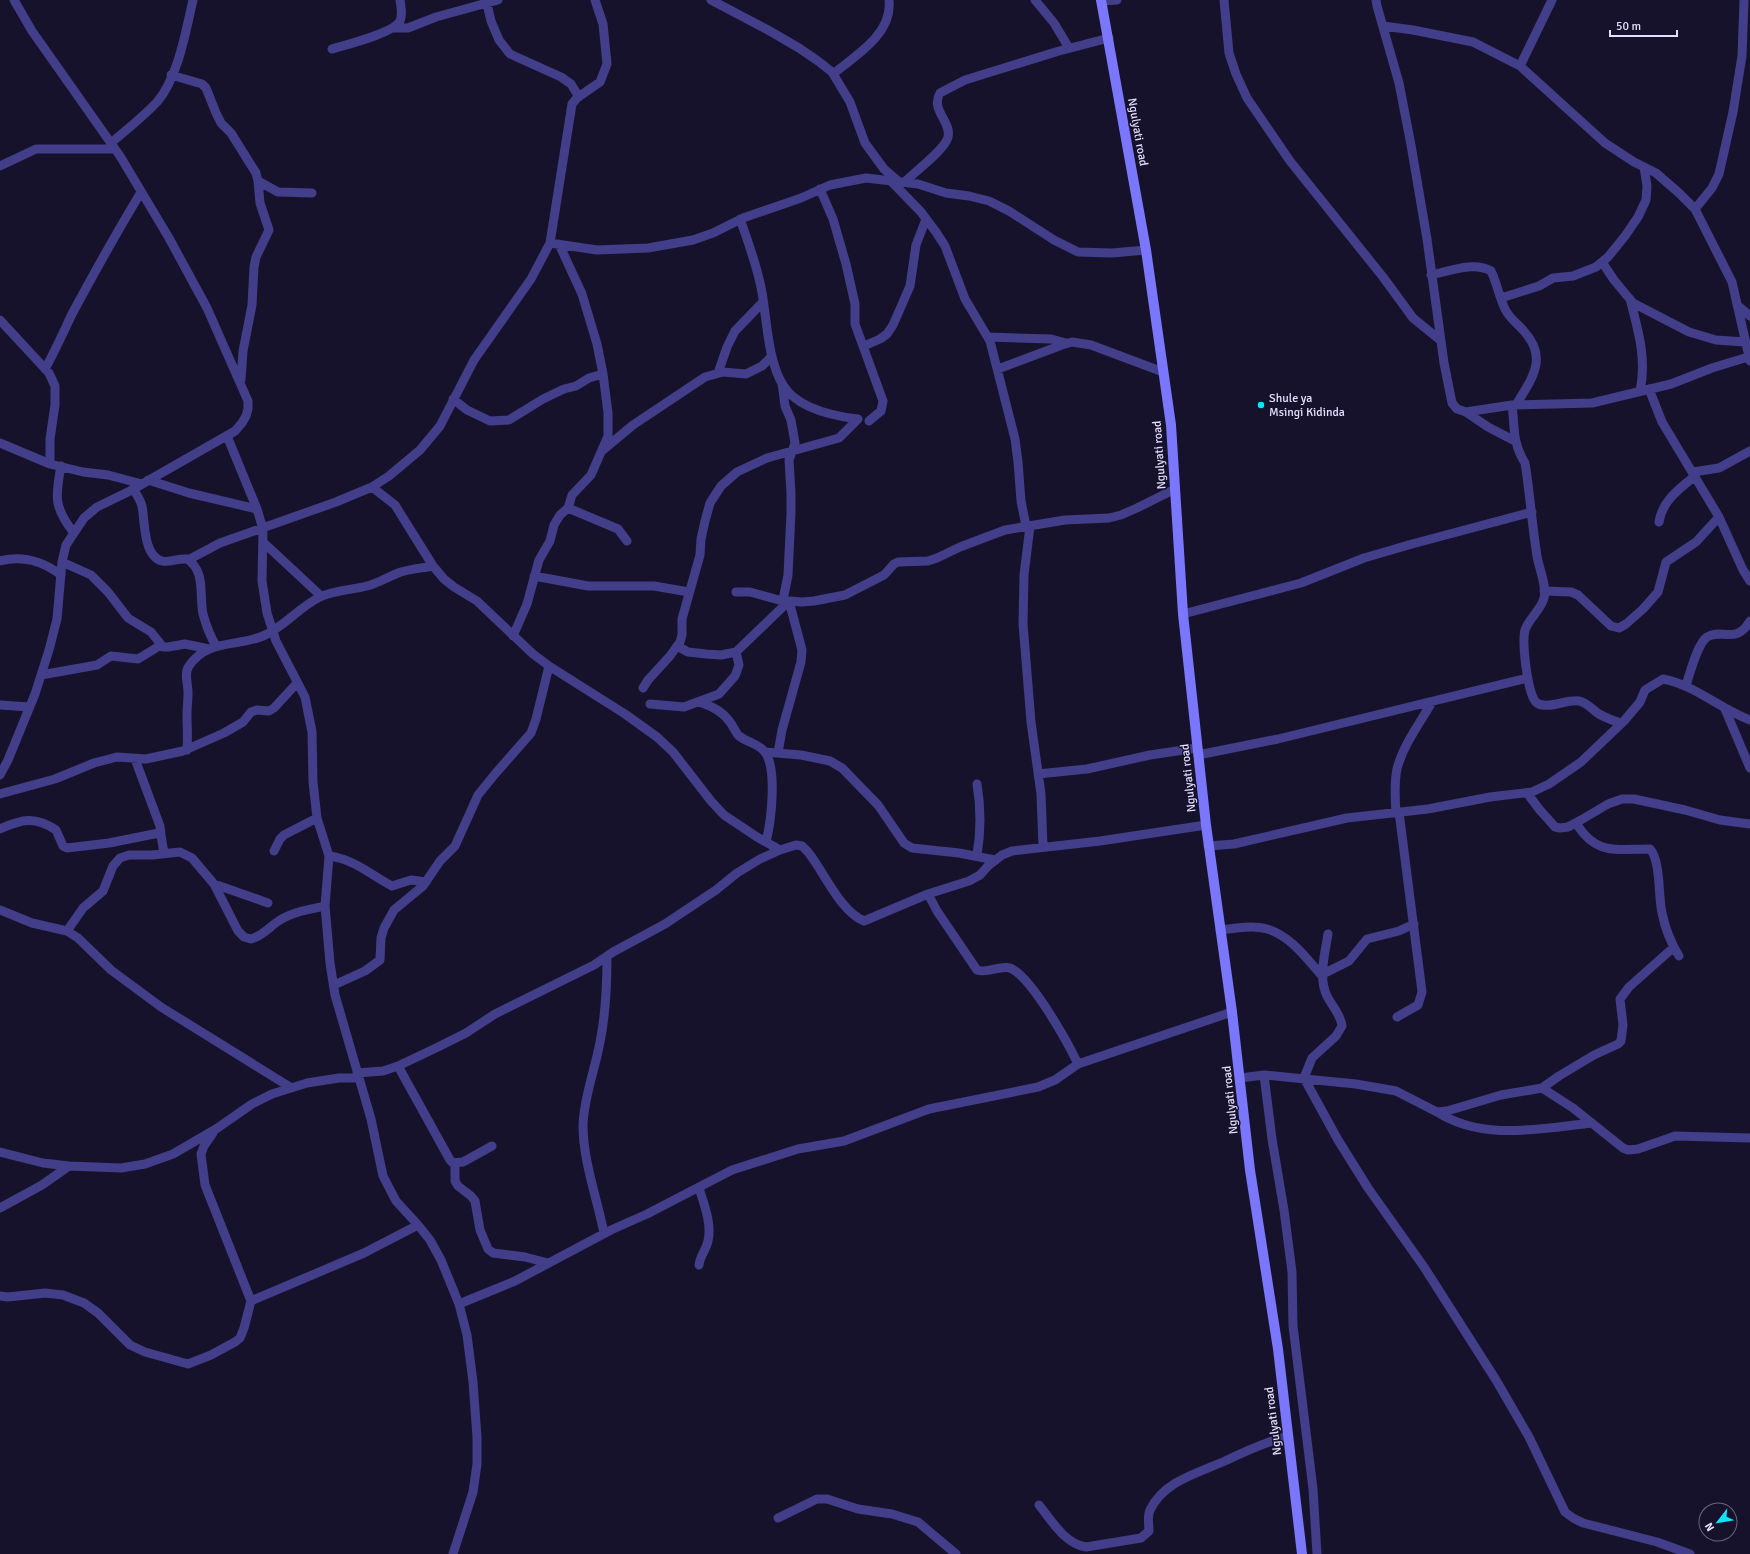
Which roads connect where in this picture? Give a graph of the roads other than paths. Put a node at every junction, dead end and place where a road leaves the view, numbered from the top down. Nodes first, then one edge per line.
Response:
1 (14, 0) edge
2 (193, 0) edge
3 (400, 0) edge
4 (498, 0) edge
5 (595, 0) edge
6 (712, 0) edge
7 (889, 0) edge
8 (1035, 0) edge
9 (1101, 0) edge
10 (1117, 0) edge
11 (1224, 0) edge
12 (1376, 0) edge
13 (1552, 0) edge
14 (1744, 0) edge
15 (487, 4) junction
16 (1383, 26) junction
17 (393, 28) junction
18 (1109, 38) junction
19 (1069, 48) junction
20 (332, 49) dead end
21 (1520, 66) junction
22 (833, 74) junction
23 (171, 75) junction
24 (578, 97) junction
25 (113, 146) junction
26 (0, 166) edge
27 (1644, 167) junction
28 (258, 181) junction
29 (898, 181) junction
30 (820, 189) junction
31 (141, 192) junction
32 (312, 193) dead end
33 (1694, 209) junction
34 (740, 219) junction
35 (926, 219) junction
36 (550, 243) junction
37 (559, 244) junction
38 (1146, 250) junction
39 (1602, 262) junction
40 (1431, 275) junction
41 (1501, 298) junction
42 (1630, 299) junction
43 (764, 302) junction
44 (1737, 305) junction
45 (1750, 316) edge
46 (0, 320) edge
47 (988, 337) junction
48 (1440, 340) junction
49 (1745, 342) junction
50 (1066, 344) junction
51 (864, 346) junction
52 (772, 356) junction
53 (1749, 359) edge
54 (45, 369) junction
55 (998, 369) junction
56 (1163, 372) junction
57 (718, 373) junction
58 (603, 374) junction
59 (241, 382) junction
60 (782, 382) junction
61 (1649, 389) junction
62 (1640, 391) junction
63 (453, 399) junction
64 (1514, 405) junction
65 (1466, 412) junction
66 (870, 421) dead end
67 (227, 436) junction
68 (1515, 441) junction
69 (0, 443) edge
70 (603, 450) junction
71 (792, 451) junction
72 (1750, 452) edge
73 (50, 464) junction
74 (61, 466) junction
75 (1694, 474) junction
76 (145, 482) junction
77 (372, 487) junction
78 (133, 489) junction
79 (1174, 489) junction
80 (568, 508) junction
81 (257, 509) junction
82 (1532, 512) junction
83 (1719, 517) junction
84 (1659, 522) dead end
85 (1028, 526) junction
86 (263, 529) junction
87 (74, 533) junction
88 (626, 541) dead end
89 (264, 542) junction
90 (188, 560) junction
91 (0, 561) edge
92 (62, 562) junction
93 (434, 566) junction
94 (61, 575) junction
95 (534, 576) junction
96 (1750, 581) edge
97 (1544, 591) junction
98 (689, 592) junction
99 (736, 592) dead end
100 (321, 596) junction
101 (786, 601) junction
102 (1183, 614) junction
103 (1750, 621) edge
104 (273, 631) junction
105 (513, 636) junction
106 (162, 645) junction
107 (677, 646) junction
108 (213, 648) junction
109 (736, 652) junction
110 (549, 666) junction
111 (41, 675) junction
112 (1528, 678) junction
113 (297, 683) junction
114 (1686, 685) junction
115 (643, 688) dead end
116 (700, 702) junction
117 (1432, 702) junction
118 (650, 704) dead end
119 (0, 705) edge
120 (29, 707) junction
121 (1726, 709) junction
122 (1750, 720) edge
123 (1621, 723) junction
124 (187, 750) junction
125 (765, 752) junction
126 (1198, 752) junction
127 (778, 753) junction
128 (135, 759) junction
129 (1750, 768) edge
130 (1038, 774) junction
131 (0, 775) edge
132 (977, 784) dead end
133 (1528, 792) junction
134 (0, 794) edge
135 (1398, 812) junction
136 (317, 818) junction
137 (1576, 823) junction
138 (1750, 824) edge
139 (1206, 825) junction
140 (0, 829) edge
141 (161, 834) junction
142 (766, 842) junction
143 (1208, 846) junction
144 (1043, 847) junction
145 (780, 850) junction
146 (274, 851) dead end
147 (164, 854) junction
148 (977, 855) junction
149 (329, 856) junction
150 (995, 860) junction
151 (426, 882) junction
152 (214, 884) junction
153 (928, 894) junction
154 (268, 903) dead end
155 (325, 906) junction
156 (0, 910) edge
157 (1414, 924) junction
158 (1220, 930) junction
159 (67, 931) junction
160 (1328, 934) dead end
161 (1674, 947) junction
162 (607, 956) junction
163 (1679, 956) dead end
164 (1323, 976) junction
165 (334, 986) junction
166 (1232, 1012) junction
167 (1397, 1017) dead end
168 (1078, 1064) junction
169 (398, 1066) junction
170 (358, 1075) junction
171 (1264, 1075) junction
172 (1240, 1078) junction
173 (1304, 1078) junction
174 (290, 1087) junction
175 (1542, 1088) junction
176 (1437, 1112) junction
177 (1592, 1122) junction
178 (216, 1129) junction
179 (1750, 1138) edge
180 (492, 1146) dead end
181 (2, 1154) edge
182 (455, 1163) junction
183 (69, 1166) junction
184 (699, 1188) junction
185 (0, 1208) edge
186 (418, 1225) junction
187 (604, 1233) junction
188 (548, 1263) junction
189 (699, 1265) dead end
190 (0, 1296) edge
191 (251, 1301) junction
192 (458, 1304) junction
193 (1288, 1436) junction
194 (1039, 1505) dead end
195 (778, 1518) dead end
196 (453, 1554) edge
197 (956, 1554) edge
198 (1302, 1554) edge
199 (1317, 1554) edge
200 (1690, 1554) edge

1 - 25 street
2 - 23 street
3 - 17 street
4 - 15 street
5 - 24 street
6 - 22 street
7 - 22 street
8 - 19 street
9 - 10 street
9 - 18 main road, Ngulyati road
11 - 48 street
12 - 16 street
13 - 21 street
14 - 33 street
15 - 17 street
15 - 24 street
16 - 21 street
16 - 40 street
17 - 20 street
18 - 19 street
18 - 38 main road, Ngulyati road
19 - 29 street
21 - 27 street
22 - 29 street
23 - 25 street
23 - 28 street
24 - 36 street
25 - 26 street
25 - 31 street
27 - 33 street
27 - 39 street
28 - 32 street
28 - 59 street
29 - 30 street
29 - 35 street
29 - 38 street
30 - 34 street
30 - 51 street
31 - 54 street
31 - 59 street
33 - 44 street
34 - 37 street
34 - 43 street
35 - 47 street
35 - 51 street
36 - 37 street
36 - 63 street
37 - 58 street
38 - 56 main road, Ngulyati road
39 - 41 street
39 - 42 street
40 - 41 street
40 - 48 street
41 - 64 street
42 - 49 street
42 - 62 street
43 - 52 street
43 - 57 street
44 - 45 street
44 - 49 street
46 - 54 street
47 - 50 street
47 - 55 street
48 - 65 street
49 - 53 street
50 - 55 street
50 - 56 street
51 - 66 street
52 - 57 street
52 - 60 street
53 - 61 street
54 - 73 street
55 - 85 street
56 - 79 main road, Ngulyati road
57 - 70 street
58 - 63 street
58 - 70 street
59 - 67 street
60 - 71 street
60 - 71 street
61 - 62 street
61 - 75 street
62 - 64 street
63 - 77 street
64 - 65 street
64 - 68 street
65 - 68 street
67 - 76 street
67 - 81 street
68 - 82 street
69 - 73 street
70 - 80 street
71 - 98 street
71 - 101 street
72 - 75 street
73 - 74 street
74 - 76 street
74 - 87 street
75 - 83 street
75 - 84 street
76 - 78 street
76 - 81 street
77 - 86 street
77 - 93 street
78 - 87 street
78 - 90 street
79 - 85 street
79 - 102 main road, Ngulyati road
80 - 88 street
80 - 95 street
81 - 86 street
82 - 97 street
82 - 102 street
83 - 96 street
83 - 97 street
85 - 101 street
85 - 130 street
86 - 89 street
86 - 90 street
87 - 92 street
89 - 100 street
89 - 104 street
90 - 108 street
91 - 94 street
92 - 94 street
92 - 106 street
93 - 100 street
93 - 105 street
94 - 111 street
95 - 98 street
95 - 105 street
97 - 112 street
98 - 107 street
99 - 101 street
100 - 104 street
101 - 109 street
101 - 127 street
102 - 126 main road, Ngulyati road
103 - 114 street
104 - 108 street
104 - 113 street
105 - 110 street
106 - 108 street
106 - 111 street
107 - 109 street
107 - 115 street
108 - 124 street
109 - 116 street
110 - 142 street
110 - 151 street
111 - 120 street
112 - 117 street
112 - 123 street
113 - 124 street
113 - 136 street
114 - 121 street
114 - 123 street
116 - 118 street
116 - 125 street
117 - 126 street
117 - 135 street
119 - 120 street
120 - 131 street
121 - 122 street
121 - 129 street
123 - 133 street
124 - 128 street
125 - 127 street
125 - 142 street
126 - 130 street
126 - 139 main road, Ngulyati road
127 - 148 street
128 - 134 street
128 - 141 street
130 - 144 street
132 - 148 street
133 - 135 street
133 - 137 street
135 - 143 street
135 - 157 street
136 - 146 street
136 - 149 street
137 - 138 street
137 - 161 street
139 - 143 main road, Ngulyati road
139 - 144 street
140 - 141 street
141 - 147 street
142 - 145 street
143 - 158 main road, Ngulyati road
144 - 150 street
145 - 153 street
145 - 162 street
147 - 152 street
147 - 159 street
148 - 150 street
149 - 151 street
149 - 155 street
150 - 153 street
151 - 165 street
152 - 154 street
152 - 155 street
153 - 168 street
155 - 165 street
156 - 159 street
157 - 164 street
157 - 167 street
158 - 164 street
158 - 166 main road, Ngulyati road
159 - 174 street
160 - 164 street
161 - 163 street
161 - 175 street
162 - 169 street
162 - 187 street
164 - 173 street
165 - 170 street
166 - 168 street
166 - 172 main road, Ngulyati road
168 - 184 street
169 - 170 street
169 - 182 street
170 - 174 street
170 - 186 street
171 - 172 street
171 - 173 street
171 - 199 street
172 - 193 main road, Ngulyati road
173 - 176 street
173 - 200 street
174 - 178 street
175 - 176 street
175 - 177 street
176 - 177 street
177 - 179 street
178 - 183 street
178 - 191 street
180 - 182 street
181 - 183 street
182 - 188 street
183 - 185 street
184 - 187 street
184 - 189 street
186 - 191 street
186 - 192 street
187 - 188 street
188 - 192 street
190 - 191 street
192 - 196 street
193 - 194 street
193 - 198 main road, Ngulyati road
195 - 197 street

